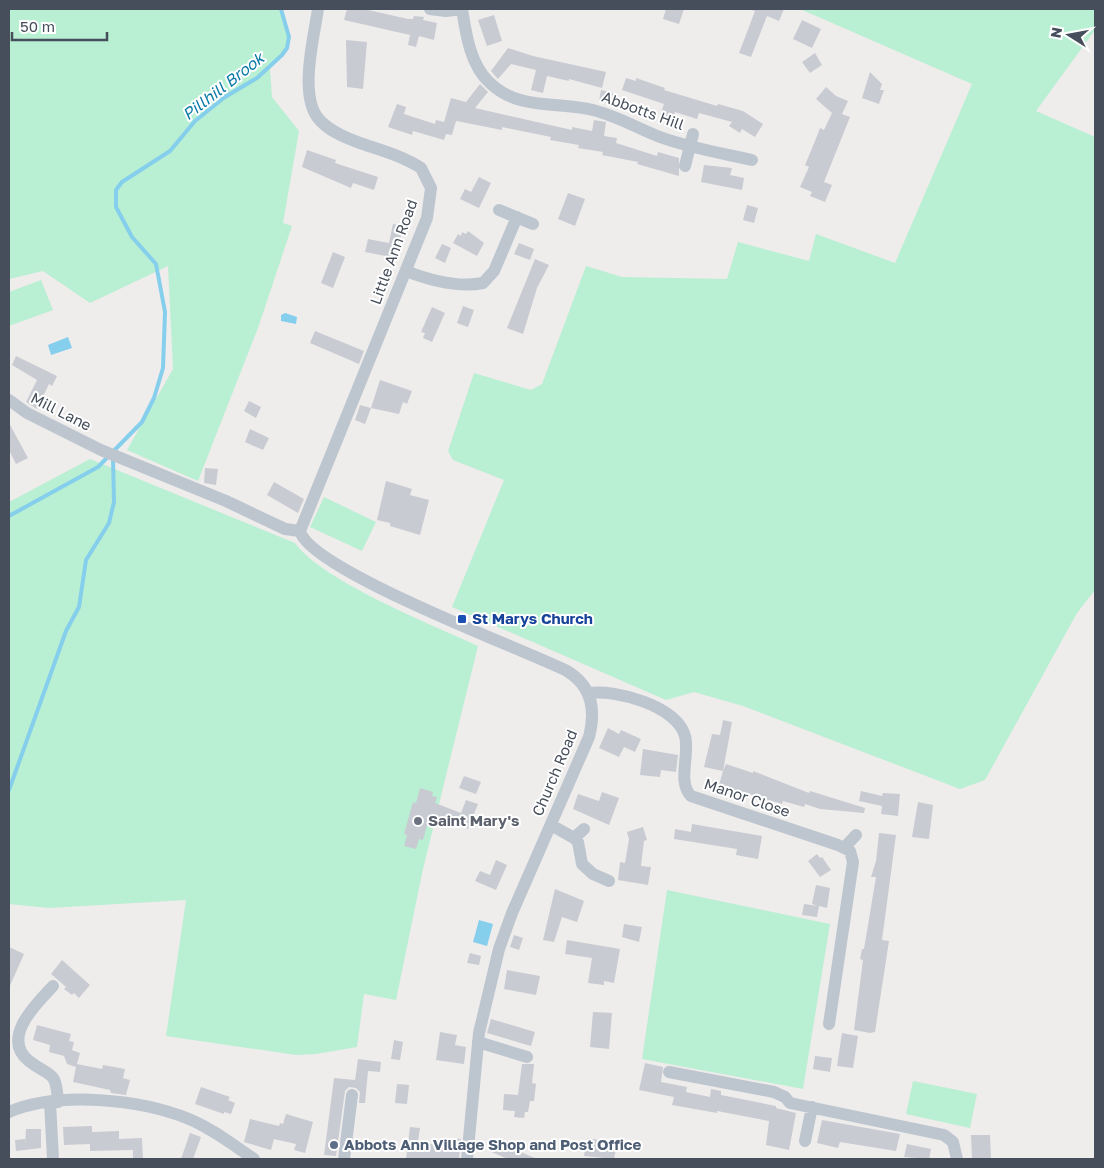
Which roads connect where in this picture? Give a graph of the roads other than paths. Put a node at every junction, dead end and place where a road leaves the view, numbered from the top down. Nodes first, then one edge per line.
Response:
1 (318, 9) edge
2 (430, 9) edge
3 (462, 9) edge
4 (692, 140) junction
5 (752, 160) dead end
6 (685, 166) dead end
7 (499, 210) dead end
8 (518, 217) junction
9 (533, 224) dead end
10 (406, 271) junction
11 (9, 400) edge
12 (300, 531) junction
13 (589, 693) junction
14 (551, 825) junction
15 (856, 835) dead end
16 (844, 848) junction
17 (608, 881) dead end
18 (53, 986) dead end
19 (833, 1020) dead end
20 (478, 1042) junction
21 (527, 1057) dead end
22 (669, 1072) dead end
23 (352, 1095) dead end
24 (54, 1102) junction
25 (812, 1107) junction
26 (9, 1112) edge
27 (805, 1141) dead end
28 (53, 1159) edge
29 (254, 1159) edge
30 (344, 1159) edge
31 (467, 1159) edge
32 (957, 1159) edge

1 - 10 street, Little Ann Road
2 - 3 street
3 - 4 street, Abbotts Hill
4 - 5 street, Abbotts Hill
4 - 6 street, Abbotts Hill
7 - 8 street
8 - 9 street
8 - 10 street
10 - 12 street, Little Ann Road
11 - 12 street, Mill Lane
12 - 13 street
13 - 14 street, Church Road
13 - 16 street, Manor Close
14 - 17 street
14 - 20 street, Church Road
15 - 16 street
16 - 19 street
18 - 24 street
20 - 21 street
20 - 31 street, Church Road
22 - 25 street
23 - 30 street
24 - 26 street
24 - 28 street
24 - 29 street
25 - 27 street
25 - 32 street

